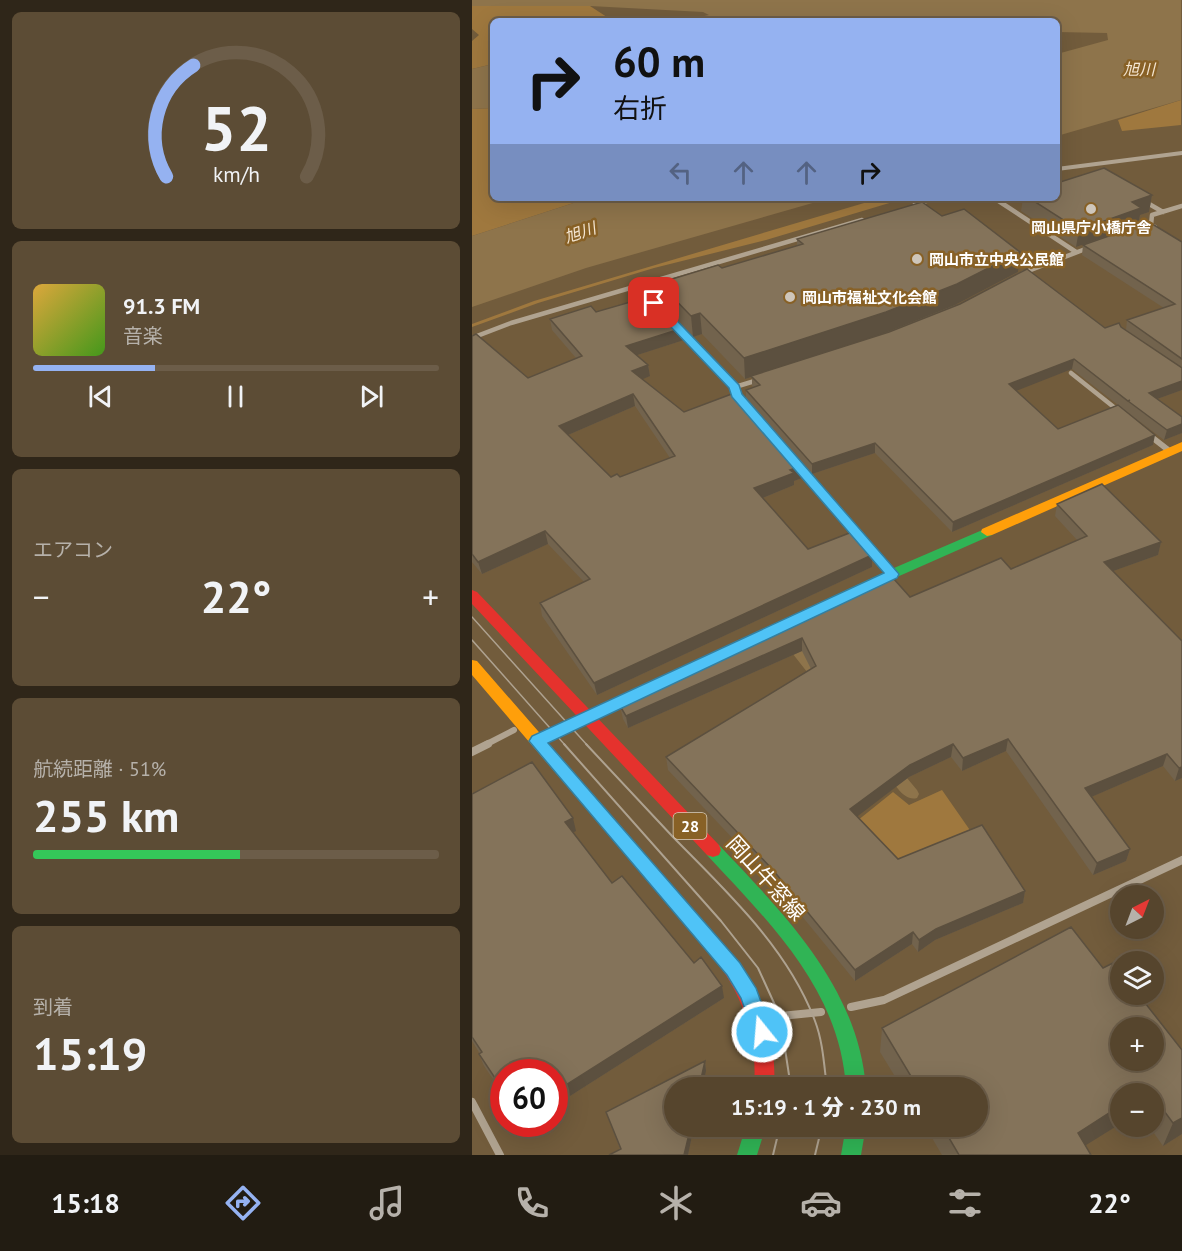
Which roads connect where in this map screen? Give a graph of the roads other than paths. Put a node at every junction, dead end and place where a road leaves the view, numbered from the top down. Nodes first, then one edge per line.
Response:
1 (1182, 153) edge
2 (1081, 166) junction
3 (1060, 170) edge
4 (1091, 171) edge
5 (1142, 200) edge
6 (927, 201) edge
7 (999, 201) edge
8 (914, 205) edge
9 (1182, 206) edge
10 (1163, 212) junction
11 (868, 218) edge
12 (1151, 225) junction
13 (1140, 229) edge
14 (1158, 229) edge
15 (1095, 246) edge
16 (1076, 252) junction
17 (1017, 277) edge
18 (638, 286) junction
19 (654, 303) edge
20 (670, 320) edge
21 (472, 338) edge
22 (1071, 373) edge
23 (766, 377) edge
24 (735, 387) junction
25 (736, 395) edge
26 (1124, 416) edge
27 (1142, 430) edge
28 (1175, 448) edge
29 (791, 458) edge
30 (892, 574) junction
31 (472, 595) edge
32 (472, 665) edge
33 (586, 717) junction
34 (524, 725) junction
35 (537, 741) junction
36 (472, 752) edge
37 (1182, 860) edge
38 (836, 1010) junction
39 (759, 1019) junction
40 (764, 1077) edge
41 (855, 1077) edge
42 (472, 1102) edge
43 (753, 1137) edge
44 (854, 1137) edge
45 (500, 1155) edge
46 (748, 1155) edge
47 (851, 1155) edge

1 - 2 street
2 - 3 street
2 - 4 street
5 - 10 street
6 - 8 street
7 - 16 street
9 - 10 street
10 - 12 street
11 - 18 street
12 - 13 street
12 - 14 street
15 - 16 street
16 - 17 street
18 - 19 street
18 - 21 street
20 - 24 street
22 - 26 street
23 - 24 street
24 - 25 street
27 - 28 street
28 - 30 main road
29 - 30 street
30 - 33 main road
31 - 33 main road, 岡山牛窓線 / 28
32 - 34 main road
33 - 35 main road
33 - 38 main road, 岡山牛窓線 / 28
34 - 35 main road
34 - 36 street
35 - 39 main road
37 - 38 street
38 - 39 street
38 - 41 main road, 岡山牛窓線 / 28
39 - 40 main road
42 - 45 street
43 - 46 main road
44 - 47 main road

